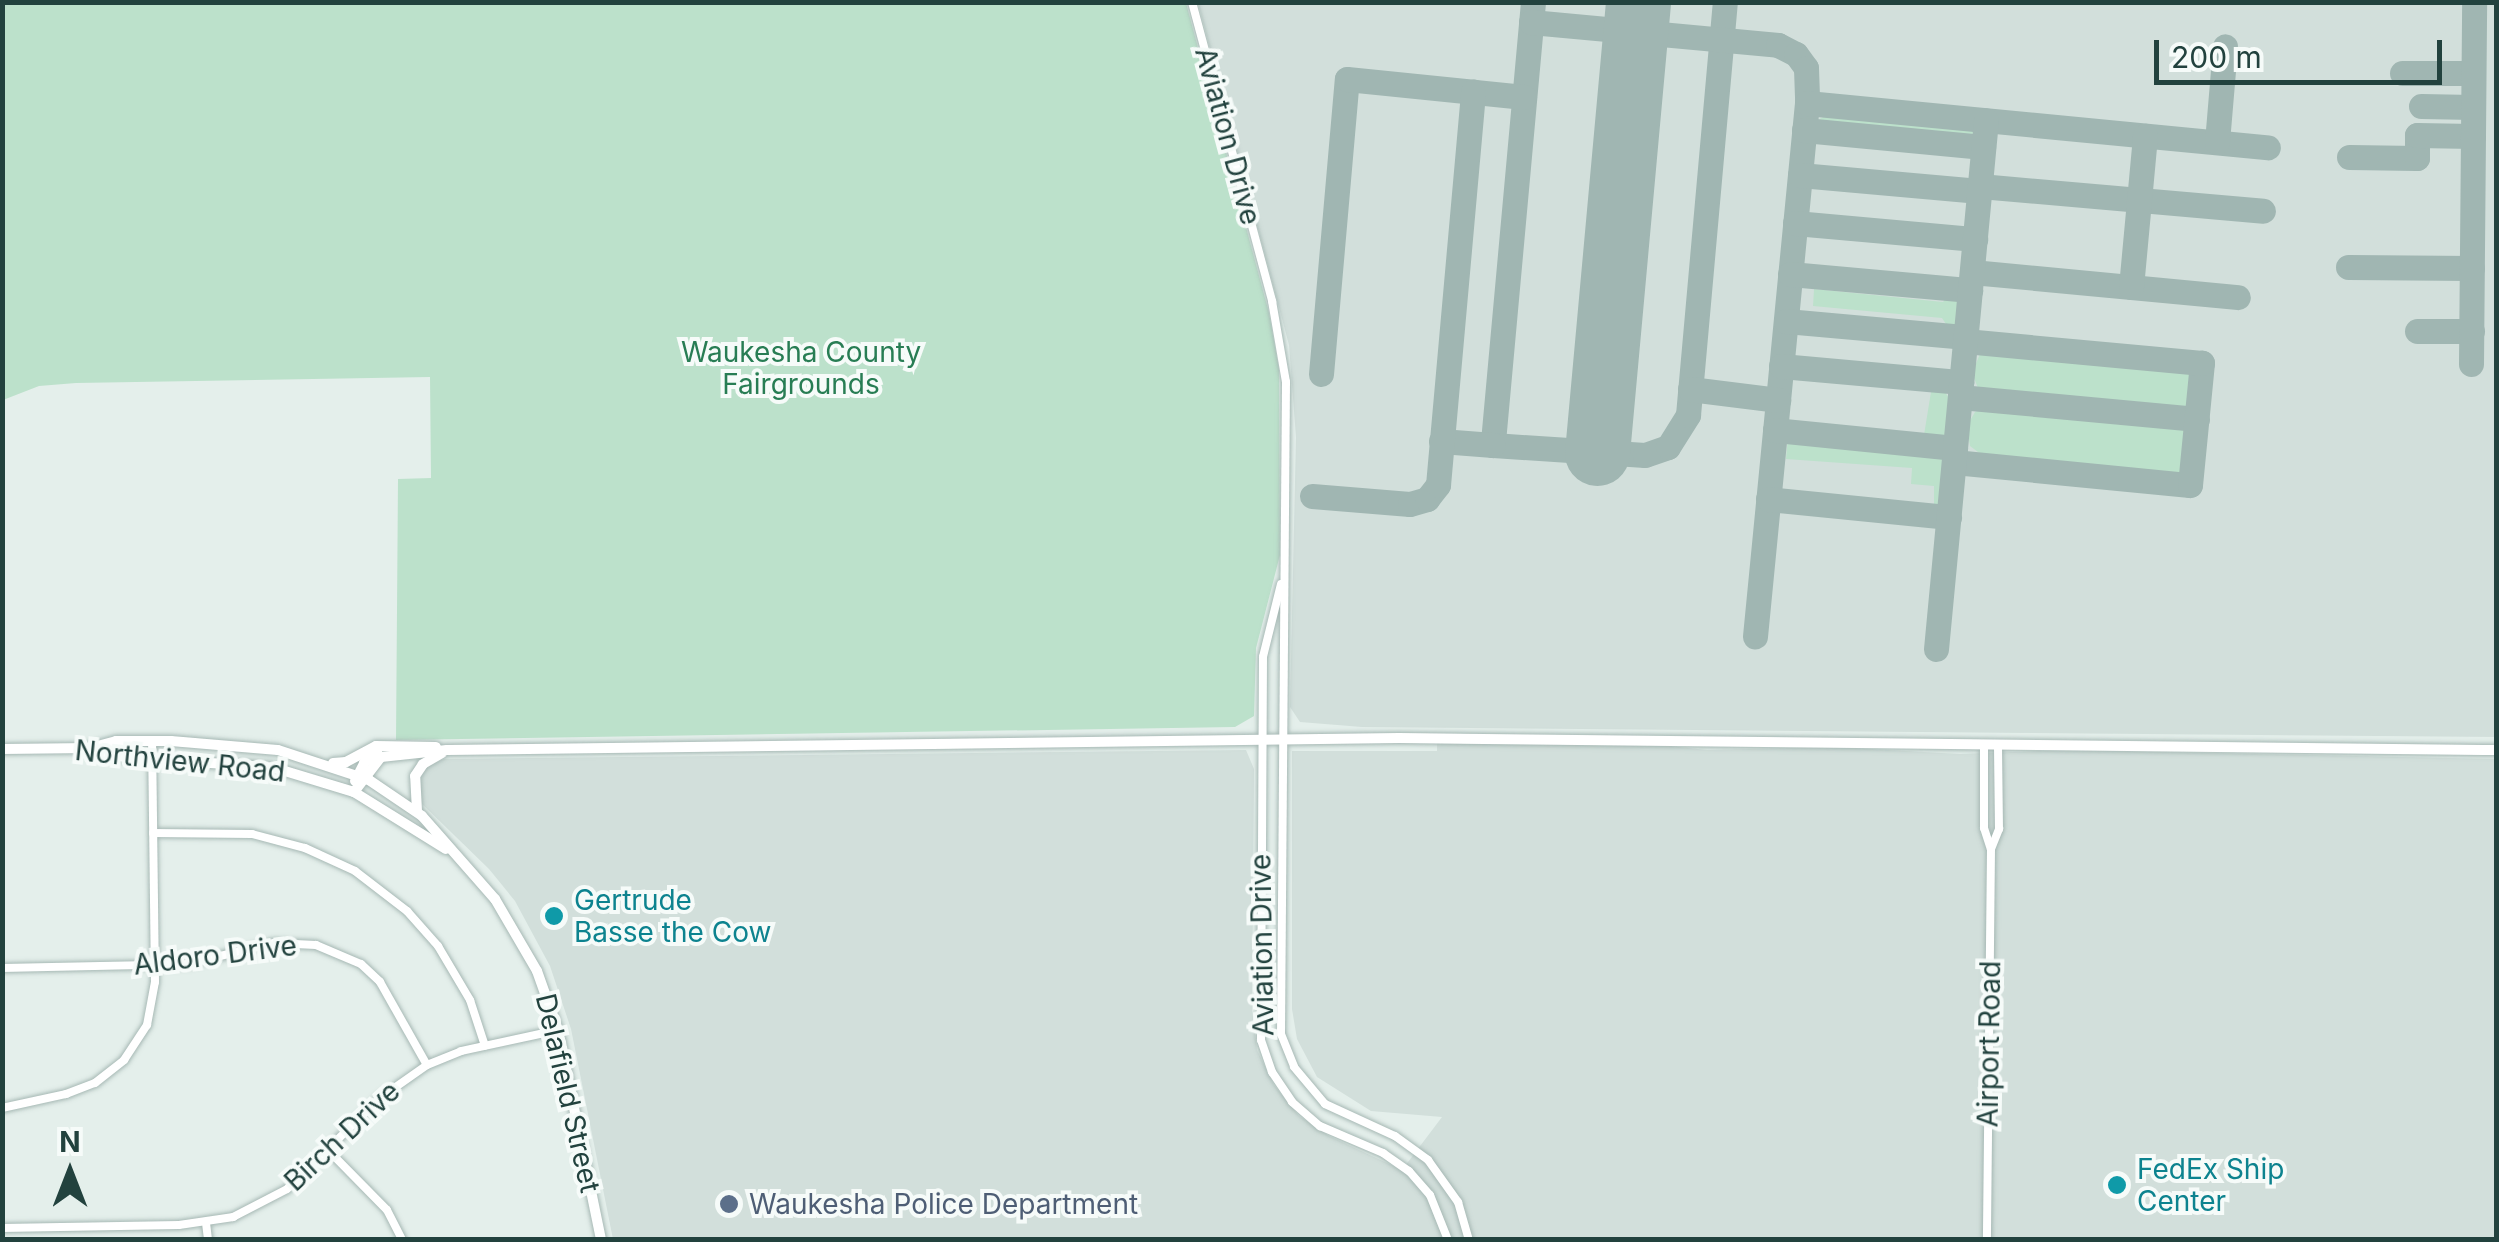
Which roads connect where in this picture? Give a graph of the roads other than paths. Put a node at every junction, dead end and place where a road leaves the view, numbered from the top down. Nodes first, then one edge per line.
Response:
1 (1192, 2) edge
2 (1286, 566) junction
3 (1261, 739) junction
4 (1281, 739) junction
5 (152, 741) junction
6 (1984, 744) junction
7 (1998, 745) junction
8 (387, 746) junction
9 (90, 748) junction
10 (2, 750) edge
11 (447, 750) junction
12 (2496, 750) edge
13 (152, 758) junction
14 (325, 762) junction
15 (361, 777) junction
16 (354, 792) junction
17 (418, 812) junction
18 (153, 833) junction
19 (1991, 848) junction
20 (1260, 851) junction
21 (1280, 852) junction
22 (455, 855) junction
23 (155, 965) junction
24 (2, 968) edge
25 (558, 1030) junction
26 (485, 1046) junction
27 (426, 1065) junction
28 (1294, 1068) junction
29 (1282, 1088) junction
30 (2, 1108) edge
31 (1402, 1140) junction
32 (328, 1150) junction
33 (1390, 1157) junction
34 (206, 1223) junction
35 (2, 1228) edge
36 (208, 1240) edge
37 (402, 1240) edge
38 (600, 1240) edge
39 (1448, 1240) edge
40 (1469, 1240) edge
41 (1988, 1240) edge

1 - 2 street, Aviation Drive
2 - 3 street, Aviation Drive
2 - 4 street, Aviation Drive
3 - 4 street
3 - 11 street
3 - 20 street, Aviation Drive
4 - 6 street
4 - 21 street, Aviation Drive
5 - 9 street, Delafield Street
5 - 13 street
5 - 14 street, Delafield Street
6 - 7 street
6 - 19 street, Airport Road
7 - 12 street
7 - 19 street, Airport Road
8 - 11 street
8 - 14 street
8 - 15 street
9 - 10 street, Northview Road
9 - 13 street, Northview Road
11 - 15 street
11 - 17 street
13 - 16 street, Northview Road
13 - 18 street
14 - 15 street, Delafield Street
15 - 16 street
15 - 17 street, Delafield Street
16 - 22 street, Delafield Street
17 - 22 street, Delafield Street
18 - 23 street
18 - 26 street
19 - 41 street, Airport Road
20 - 21 street
20 - 29 street, Aviation Drive
21 - 28 street, Aviation Drive
22 - 25 street, Delafield Street
23 - 24 street, Aldoro Drive
23 - 27 street, Aldoro Drive
23 - 30 street
25 - 26 street, Birch Drive
25 - 38 street, Delafield Street
26 - 27 street, Birch Drive
27 - 32 street, Birch Drive
28 - 29 street
28 - 31 street, Aviation Drive
29 - 33 street, Aviation Drive
31 - 33 street
31 - 40 street, Aviation Drive
32 - 34 street, Birch Drive
32 - 37 street
33 - 39 street, Aviation Drive
34 - 35 street, Birch Drive
34 - 36 street

